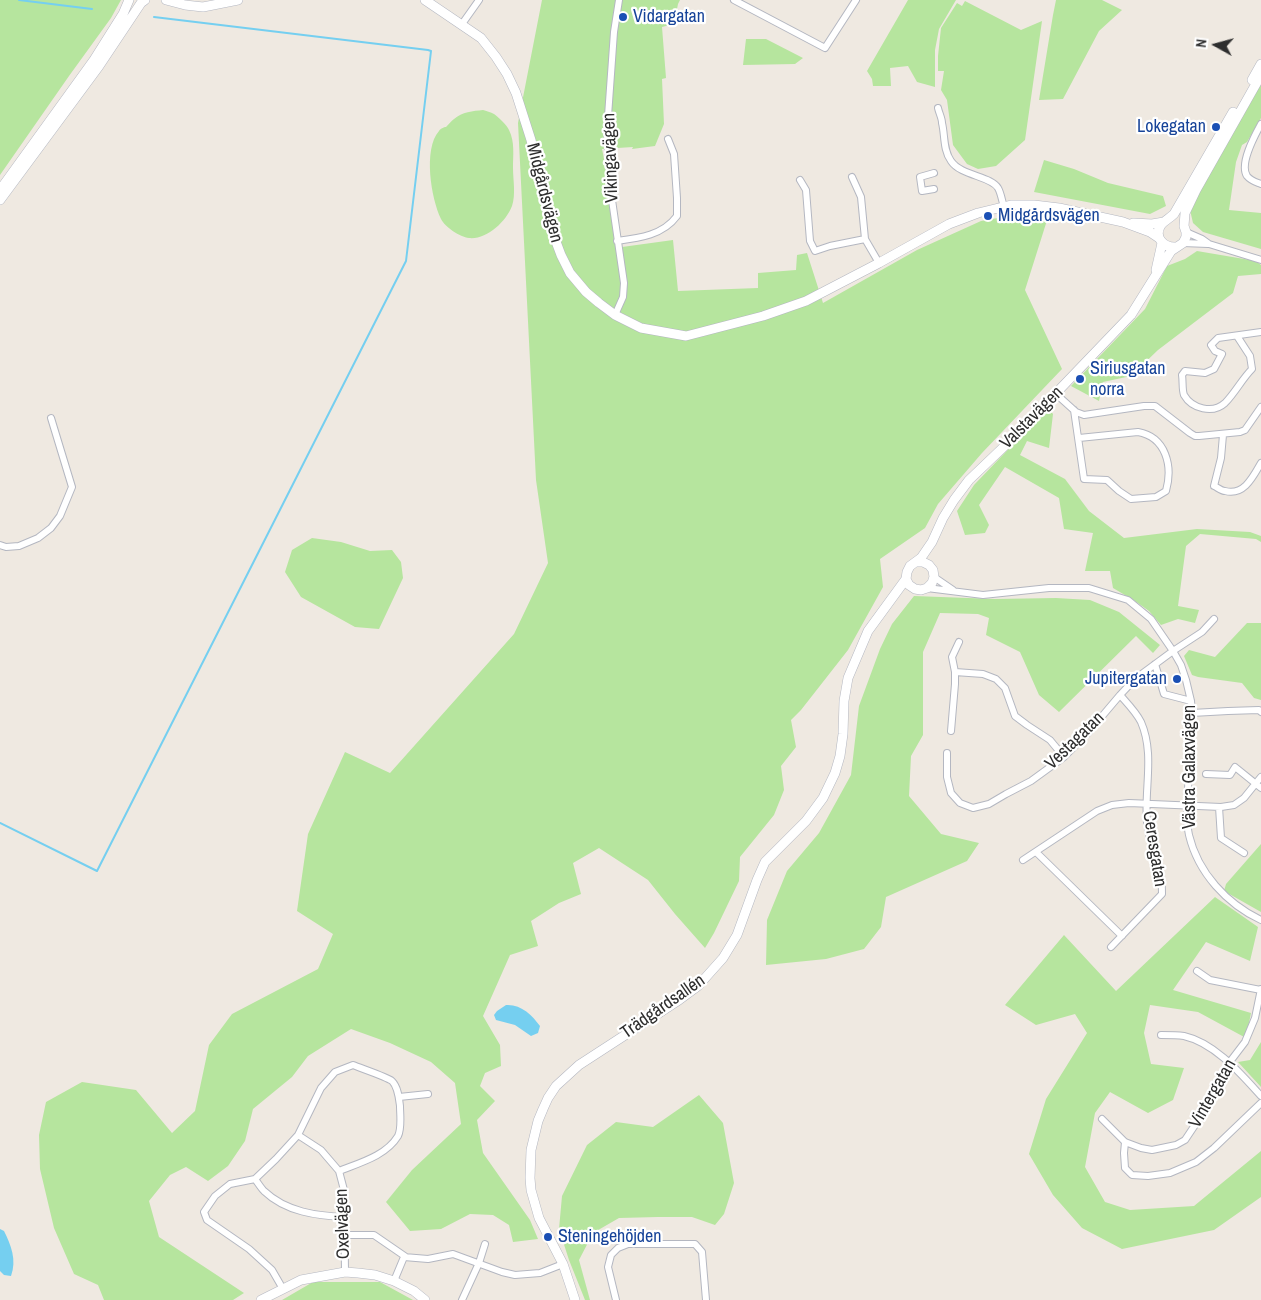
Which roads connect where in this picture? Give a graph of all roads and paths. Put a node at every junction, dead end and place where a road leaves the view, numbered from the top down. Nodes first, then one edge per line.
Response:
1 (129, 0) edge
2 (145, 0) edge
3 (166, 0) edge
4 (191, 0) edge
5 (238, 0) edge
6 (425, 0) edge
7 (479, 0) edge
8 (619, 0) edge
9 (734, 0) edge
10 (856, 0) edge
11 (215, 4) junction
12 (462, 24) junction
13 (1261, 64) edge
14 (1261, 75) edge
15 (938, 108) dead end
16 (1261, 124) edge
17 (668, 139) dead end
18 (934, 173) dead end
19 (852, 177) dead end
20 (800, 180) dead end
21 (1261, 184) edge
22 (934, 189) dead end
23 (0, 190) edge
24 (0, 200) edge
25 (1004, 207) junction
26 (1166, 221) junction
27 (1123, 222) junction
28 (1185, 229) junction
29 (865, 239) junction
30 (617, 241) junction
31 (1160, 241) junction
32 (1209, 244) junction
33 (1179, 245) junction
34 (1261, 260) edge
35 (879, 264) junction
36 (1155, 275) junction
37 (616, 315) junction
38 (1261, 332) edge
39 (1237, 336) junction
40 (1056, 394) junction
41 (1261, 407) edge
42 (1074, 410) junction
43 (50, 418) dead end
44 (1223, 434) junction
45 (1079, 438) junction
46 (1261, 463) edge
47 (932, 542) junction
48 (0, 545) edge
49 (916, 562) junction
50 (929, 565) junction
51 (934, 577) junction
52 (906, 579) junction
53 (927, 588) junction
54 (914, 589) junction
55 (956, 592) junction
56 (889, 602) junction
57 (1214, 619) dead end
58 (959, 642) dead end
59 (1173, 651) junction
60 (1155, 664) junction
61 (955, 672) junction
62 (1120, 695) junction
63 (1191, 701) junction
64 (1261, 712) edge
65 (1192, 713) junction
66 (952, 731) dead end
67 (947, 753) dead end
68 (1064, 757) junction
69 (1206, 774) dead end
70 (1261, 777) edge
71 (1259, 786) edge
72 (1147, 805) junction
73 (1187, 806) junction
74 (1219, 807) junction
75 (1036, 852) junction
76 (1244, 853) dead end
77 (1023, 860) dead end
78 (1261, 920) edge
79 (1122, 936) junction
80 (1111, 947) dead end
81 (1197, 971) dead end
82 (1261, 990) edge
83 (1161, 1034) dead end
84 (1229, 1063) junction
85 (428, 1094) dead end
86 (1261, 1096) edge
87 (399, 1098) junction
88 (1261, 1103) edge
89 (1102, 1118) dead end
90 (298, 1135) junction
91 (1125, 1142) junction
92 (339, 1171) junction
93 (255, 1179) junction
94 (346, 1217) junction
95 (346, 1234) junction
96 (485, 1244) dead end
97 (406, 1258) junction
98 (479, 1263) junction
99 (563, 1264) junction
100 (345, 1272) junction
101 (394, 1281) junction
102 (283, 1289) junction
103 (260, 1300) edge
104 (425, 1300) edge
105 (462, 1300) edge
106 (575, 1300) edge
107 (616, 1300) edge
108 (706, 1300) edge

1 - 23 street
2 - 24 street
3 - 11 street
4 - 11 street
5 - 11 street
6 - 12 street, Midgårdsvägen
7 - 12 street
8 - 30 street, Vikingavägen
9 - 10 street
12 - 37 street, Midgårdsvägen
13 - 26 street, Valstavägen
14 - 28 street, Valstavägen
15 - 25 street
16 - 21 street
17 - 30 street
18 - 22 street
19 - 29 street
20 - 29 street
25 - 27 street, Midgårdsvägen
25 - 35 street, Midgårdsvägen
26 - 27 street, Midgårdsvägen
26 - 28 street
26 - 31 street, Valstavägen
27 - 31 street, Midgårdsvägen
28 - 32 street
28 - 33 street, Valstavägen
29 - 35 street
30 - 37 street, Vikingavägen
31 - 33 street
31 - 36 street, Valstavägen
32 - 33 street
32 - 34 street
33 - 36 street, Valstavägen
35 - 37 street, Midgårdsvägen
36 - 40 street, Valstavägen
38 - 39 street
39 - 39 street
40 - 42 street
40 - 47 street, Valstavägen
41 - 44 street
42 - 44 street
42 - 45 street
43 - 48 street
44 - 46 street
45 - 45 street
47 - 49 street, Valstavägen
47 - 50 street, Valstavägen
49 - 50 street
49 - 52 street, Valstavägen
50 - 51 street
51 - 53 street
51 - 55 street, Västra Galaxvägen
52 - 54 street
52 - 56 street, Trädgårdsallén
53 - 54 street
53 - 55 street, Västra Galaxvägen
54 - 56 street, Trädgårdsallén
55 - 59 street, Västra Galaxvägen
56 - 99 street, Trädgårdsallén
57 - 59 street
58 - 61 street
59 - 60 street, Vestagatan
59 - 63 street, Västra Galaxvägen
60 - 62 street, Vestagatan
60 - 63 street
61 - 66 street
61 - 68 street
62 - 68 street, Vestagatan
62 - 72 street, Ceresgatan
63 - 65 street, Västra Galaxvägen
64 - 65 street
65 - 73 street, Västra Galaxvägen
67 - 68 street, Vestagatan
69 - 71 street
70 - 71 street
71 - 74 street
72 - 73 street
72 - 75 street
72 - 79 street, Ceresgatan
73 - 74 street
73 - 78 street, Västra Galaxvägen
74 - 76 street
75 - 77 street
75 - 79 street
79 - 80 street, Ceresgatan
81 - 82 street
82 - 84 street, Vintergatan
83 - 84 street
84 - 86 street
84 - 91 street, Vintergatan
85 - 87 street
87 - 90 street
87 - 92 street
88 - 91 street
89 - 91 street
90 - 92 street, Oxelvägen
90 - 93 street
92 - 94 street, Oxelvägen
93 - 94 street
93 - 102 street
94 - 95 street, Oxelvägen
95 - 97 street
95 - 100 street, Oxelvägen
96 - 98 street
97 - 98 street
97 - 101 street
98 - 99 street
98 - 105 street
99 - 106 street, Trädgårdsallén
100 - 101 street
100 - 102 street
101 - 104 street
102 - 103 street
107 - 108 street

